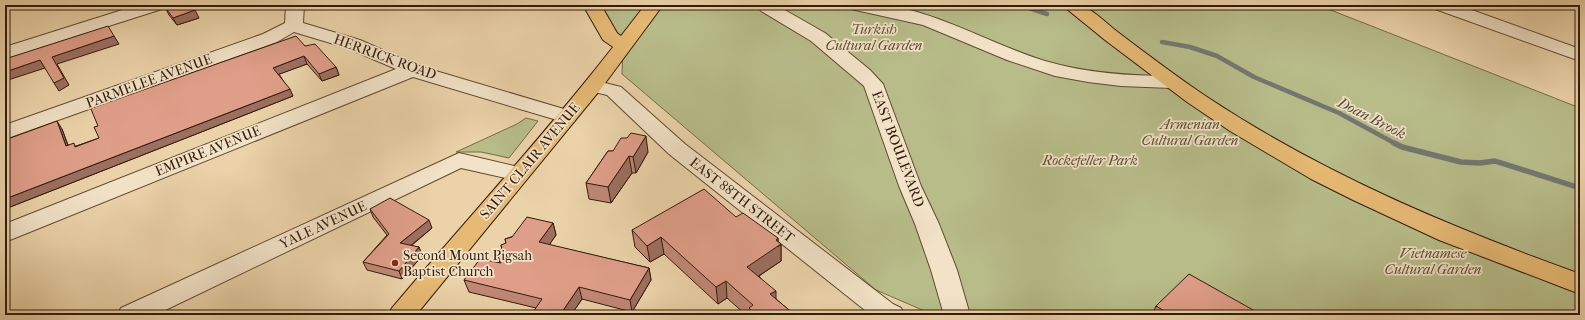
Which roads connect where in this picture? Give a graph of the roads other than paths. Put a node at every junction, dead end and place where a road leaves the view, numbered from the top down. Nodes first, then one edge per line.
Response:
1 (156, 5) edge
2 (295, 5) edge
3 (592, 5) edge
4 (654, 5) edge
5 (857, 5) edge
6 (1071, 5) edge
7 (1441, 5) edge
8 (770, 6) edge
9 (292, 26) junction
10 (623, 46) junction
11 (5, 53) edge
12 (1580, 55) edge
13 (412, 70) junction
14 (1171, 82) junction
15 (593, 86) junction
16 (567, 117) junction
17 (5, 132) edge
18 (519, 174) junction
19 (5, 233) edge
20 (1580, 284) edge
21 (130, 315) edge
22 (401, 315) edge
23 (892, 315) edge
24 (956, 315) edge

1 - 11 street
2 - 9 street
3 - 10 main road
4 - 10 main road, SAINT CLAIR AVENUE
5 - 14 street
6 - 14 main road
7 - 12 street
8 - 24 street, EAST BOULEVARD
9 - 13 street, HERRICK ROAD
9 - 17 street, PARMELEE AVENUE
10 - 15 main road, SAINT CLAIR AVENUE
13 - 16 street, HERRICK ROAD
13 - 19 street, EMPIRE AVENUE
14 - 20 main road
15 - 16 main road, SAINT CLAIR AVENUE
15 - 23 street, EAST 88TH STREET
16 - 18 main road, SAINT CLAIR AVENUE
18 - 21 street, YALE AVENUE
18 - 22 main road, SAINT CLAIR AVENUE

